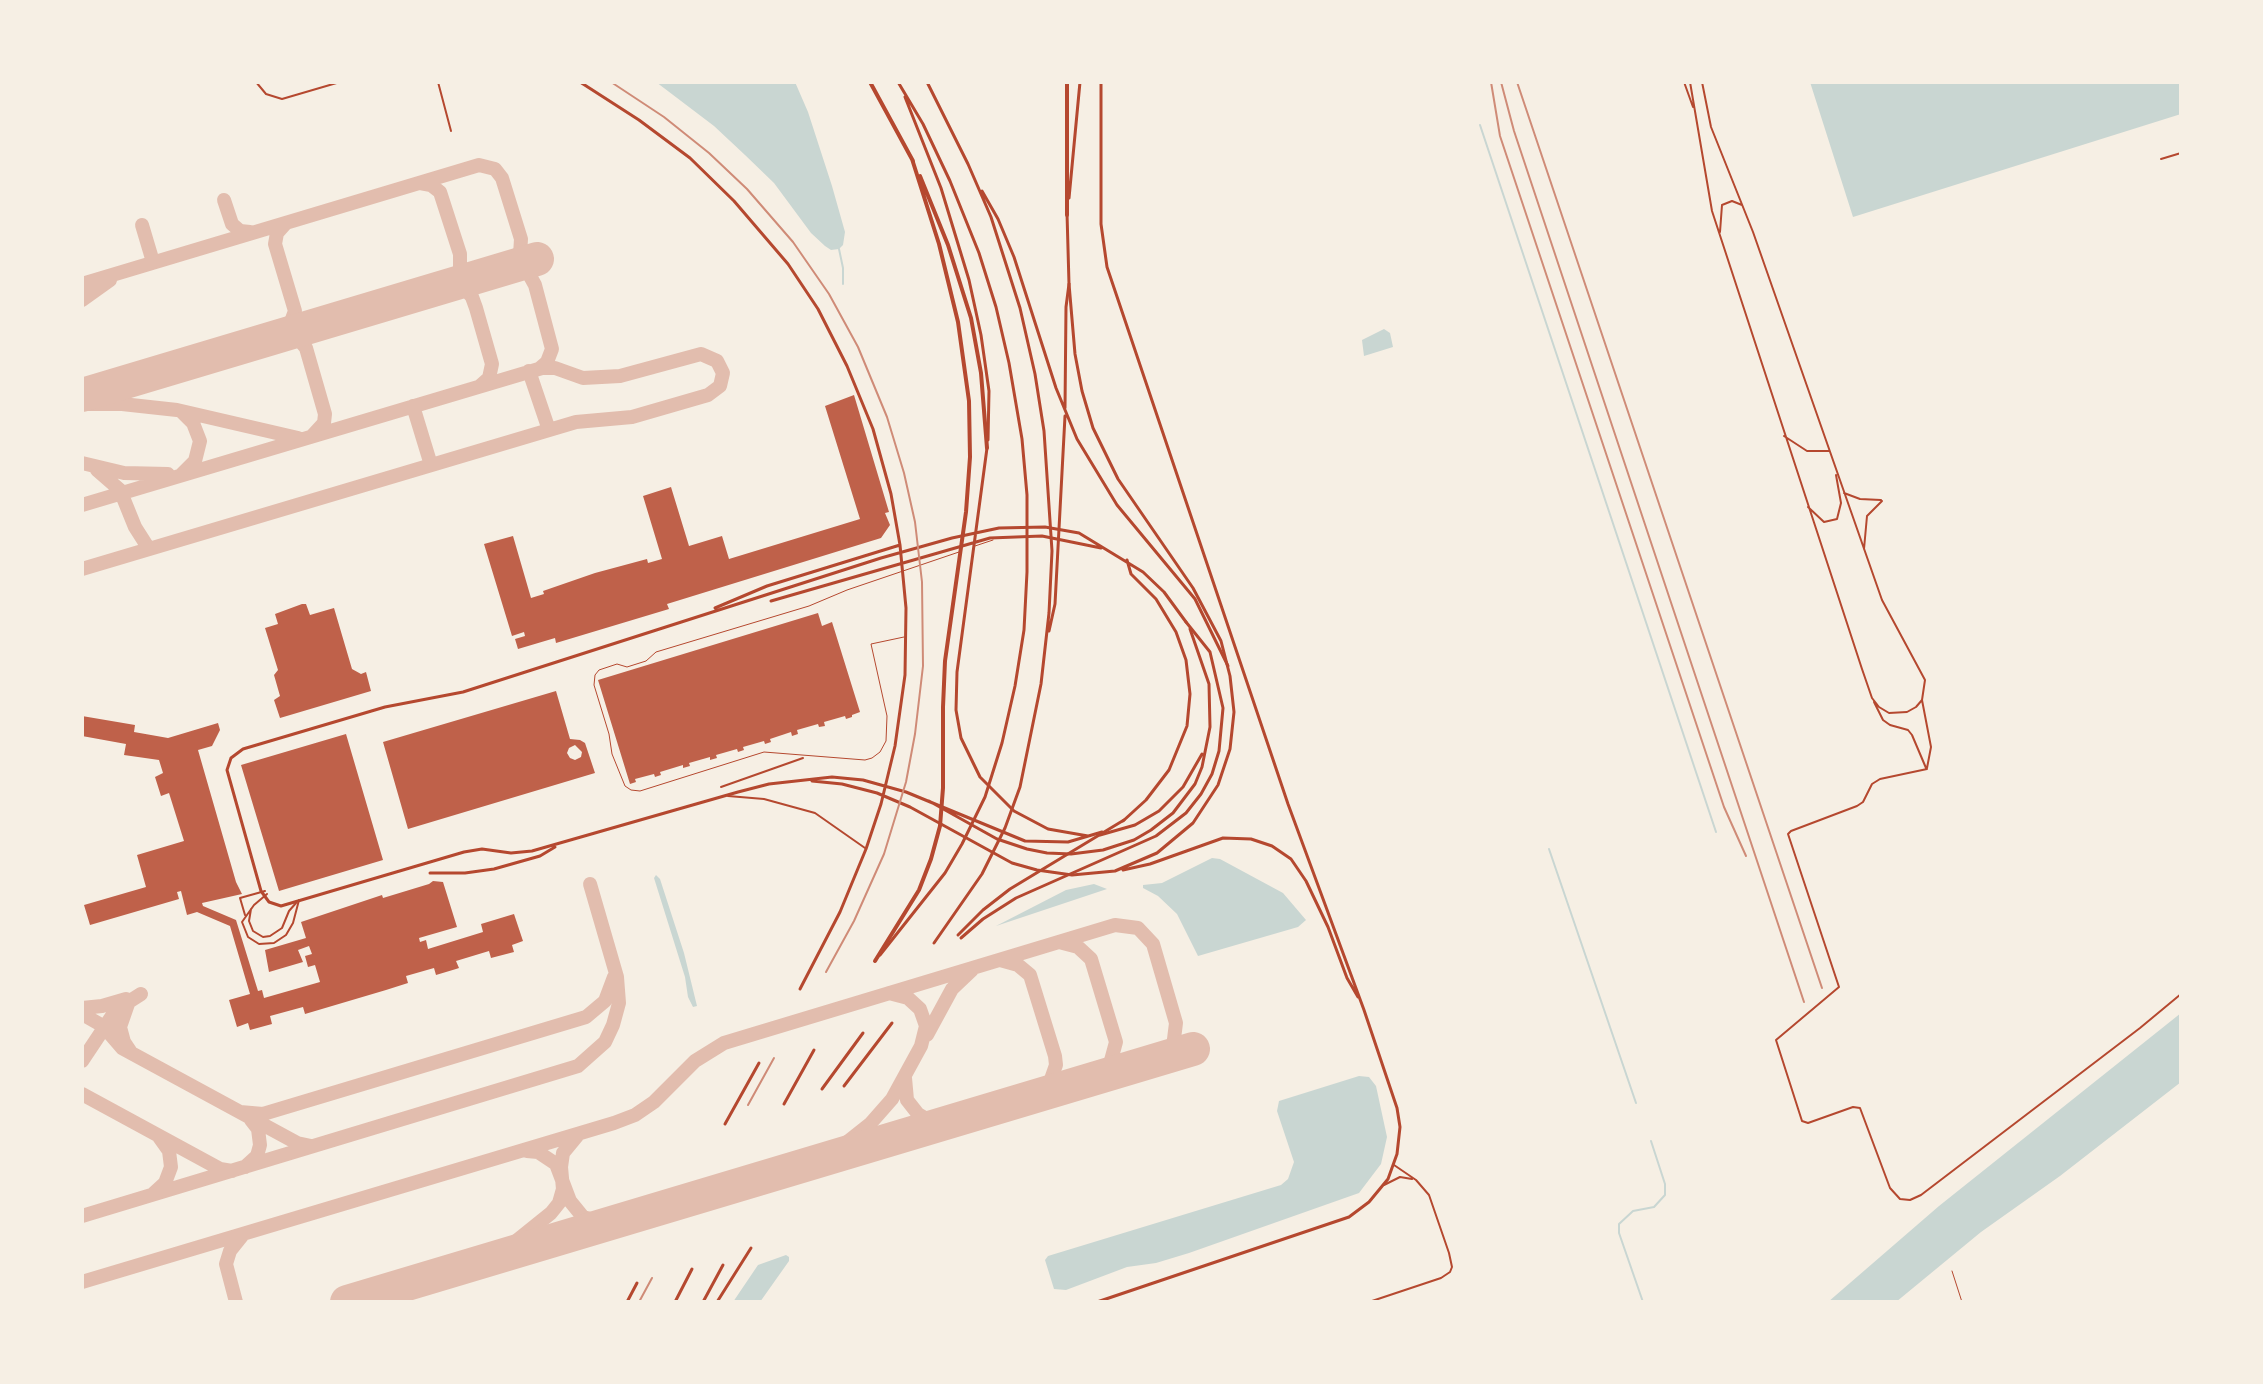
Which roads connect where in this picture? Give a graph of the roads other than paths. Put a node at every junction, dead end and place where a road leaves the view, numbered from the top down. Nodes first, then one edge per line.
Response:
1 (256, 82) edge
2 (340, 82) edge
3 (438, 82) edge
4 (580, 82) edge
5 (870, 82) edge
6 (898, 82) edge
7 (927, 82) edge
8 (1067, 82) edge
9 (1080, 82) edge
10 (1101, 82) edge
11 (1684, 82) edge
12 (1690, 82) edge
13 (1702, 82) edge
14 (902, 89) junction
15 (1695, 114) junction
16 (451, 131) dead end
17 (2181, 153) edge
18 (912, 159) junction
19 (2161, 159) dead end
20 (976, 181) junction
21 (1743, 206) junction
22 (1067, 215) junction
23 (1720, 238) junction
24 (1069, 284) junction
25 (1784, 435) junction
26 (987, 448) junction
27 (1829, 451) junction
28 (1834, 465) junction
29 (1844, 493) junction
30 (1807, 507) junction
31 (1003, 536) junction
32 (900, 545) junction
33 (1103, 549) junction
34 (1864, 552) junction
35 (1127, 560) junction
36 (771, 601) dead end
37 (707, 612) junction
38 (1186, 622) junction
39 (906, 637) junction
40 (1046, 643) junction
41 (1228, 666) junction
42 (1872, 698) junction
43 (1922, 700) junction
44 (1206, 745) junction
45 (803, 758) dead end
46 (1927, 769) junction
47 (804, 781) junction
48 (721, 787) dead end
49 (723, 796) junction
50 (929, 801) junction
51 (1124, 820) junction
52 (562, 844) junction
53 (866, 849) junction
54 (1115, 871) junction
55 (430, 873) dead end
56 (251, 908) junction
57 (246, 916) junction
58 (934, 943) dead end
59 (875, 961) joint
60 (800, 989) dead end
61 (2181, 994) edge
62 (1362, 1004) junction
63 (892, 1023) dead end
64 (863, 1033) dead end
65 (814, 1050) dead end
66 (759, 1063) dead end
67 (844, 1086) dead end
68 (822, 1089) dead end
69 (784, 1104) dead end
70 (725, 1124) dead end
71 (1394, 1165) junction
72 (1416, 1180) junction
73 (1383, 1185) junction
74 (751, 1248) dead end
75 (723, 1265) dead end
76 (692, 1269) dead end
77 (1952, 1271) dead end
78 (637, 1283) dead end
79 (1123, 1294) junction
80 (627, 1302) edge
81 (675, 1302) edge
82 (703, 1302) edge
83 (717, 1302) edge
84 (1097, 1302) edge
85 (1103, 1302) edge
86 (1369, 1302) edge
87 (1962, 1302) edge

1 - 2 street
3 - 16 street
4 - 32 street
5 - 18 highway
6 - 14 street
7 - 20 street
8 - 22 highway
9 - 22 street
10 - 62 street
11 - 15 street
12 - 15 street
13 - 21 street
14 - 26 street
14 - 59 street
15 - 23 street
17 - 19 street
18 - 26 highway
18 - 59 highway
20 - 40 street
20 - 41 street
21 - 23 street
21 - 27 street
22 - 24 street
23 - 25 street
24 - 40 street
24 - 41 street
25 - 27 street
25 - 30 street
26 - 44 street
27 - 28 street
28 - 29 street
28 - 30 street
29 - 34 street
29 - 34 street
30 - 42 street
31 - 33 street
31 - 36 street
31 - 39 lane
32 - 37 street
32 - 39 street
33 - 35 street
33 - 37 street
34 - 43 street
35 - 38 street
35 - 51 street
37 - 52 street
38 - 44 street
38 - 51 street
39 - 53 street
40 - 58 street
41 - 54 street
42 - 43 street
42 - 46 street
43 - 46 street
44 - 50 street
45 - 48 street
46 - 61 street
47 - 49 street
47 - 50 street
47 - 54 street
49 - 52 street
49 - 53 street
50 - 51 street
52 - 55 street
53 - 60 street
54 - 62 street
56 - 57 street
56 - 57 street
56 - 57 street
62 - 71 street
63 - 67 street
64 - 68 street
65 - 69 street
66 - 70 street
71 - 72 street
71 - 73 street
72 - 73 street
72 - 86 street
73 - 79 street
74 - 83 street
75 - 82 street
76 - 81 street
77 - 87 lane
78 - 80 street
79 - 84 street
79 - 85 street

